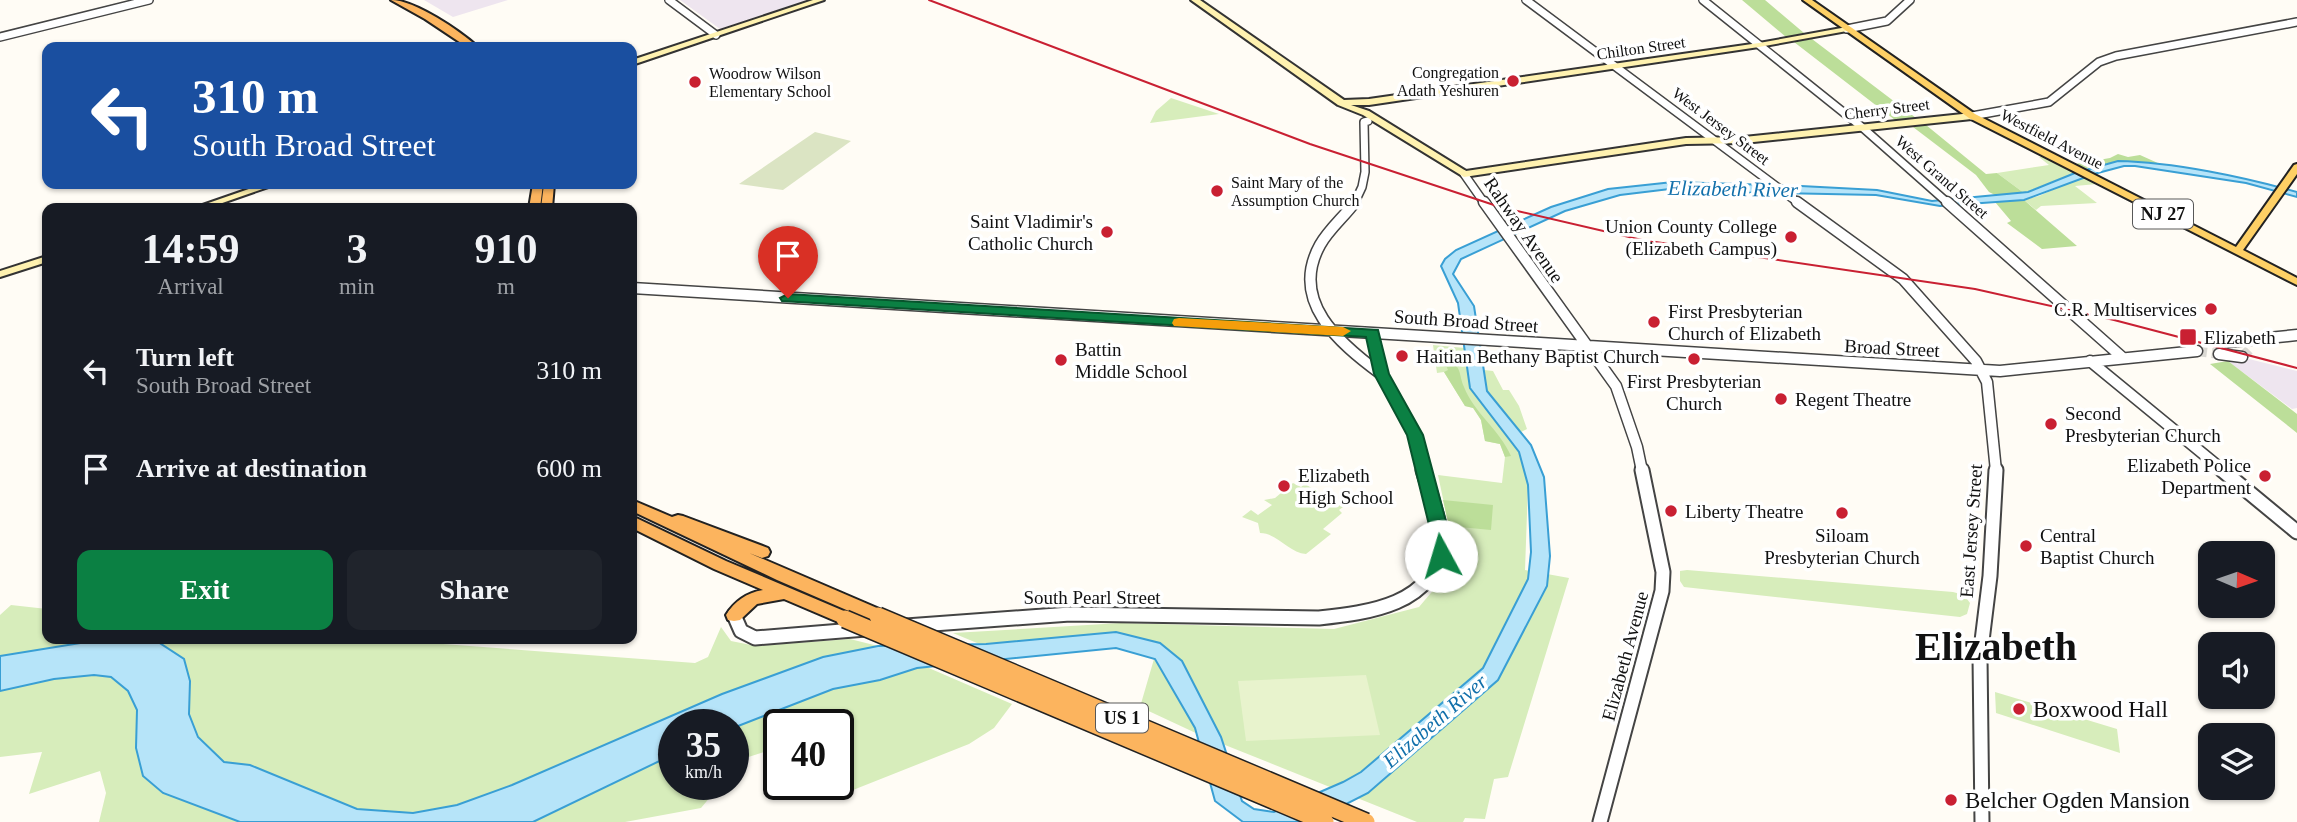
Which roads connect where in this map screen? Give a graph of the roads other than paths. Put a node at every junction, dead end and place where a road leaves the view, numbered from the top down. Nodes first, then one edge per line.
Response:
1 (149, 0) edge
2 (668, 0) edge
3 (820, 0) edge
4 (1195, 0) edge
5 (1525, 0) edge
6 (1703, 0) edge
7 (1807, 0) edge
8 (1910, 0) edge
9 (403, 1) edge
10 (2297, 22) edge
11 (1847, 29) junction
12 (716, 35) junction
13 (1810, 36) joint
14 (0, 37) edge
15 (465, 42) edge
16 (479, 42) edge
17 (1759, 45) junction
18 (637, 61) edge
19 (1616, 66) junction
20 (1368, 102) junction
21 (1341, 103) junction
22 (1351, 108) junction
23 (1972, 116) junction
24 (1368, 121) junction
25 (1863, 128) junction
26 (1394, 130) junction
27 (1713, 141) junction
28 (1421, 148) junction
29 (2297, 167) edge
30 (1464, 174) junction
31 (257, 189) edge
32 (2281, 190) joint
33 (213, 203) edge
34 (2237, 252) junction
35 (42, 261) edge
36 (0, 274) edge
37 (2297, 282) edge
38 (637, 288) edge
39 (1330, 331) junction
40 (1373, 333) junction
41 (2297, 335) edge
42 (2277, 338) junction
43 (1585, 346) junction
44 (1606, 348) junction
45 (2251, 348) tunnel mouth
46 (2197, 351) tunnel mouth
47 (2242, 357) tunnel mouth
48 (2123, 358) junction
49 (2090, 361) junction
50 (1981, 370) junction
51 (1381, 374) junction
52 (1616, 386) junction
53 (637, 508) edge
54 (654, 517) junction
55 (637, 524) edge
56 (2297, 532) edge
57 (762, 552) dead end
58 (784, 593) junction
59 (734, 615) joint
60 (1325, 822) edge
61 (1366, 822) edge
62 (1600, 822) edge
63 (1982, 822) edge

1 - 14 street
2 - 12 street
3 - 12 main road
4 - 21 main road, Rahway Avenue
5 - 19 street, West Jersey Street
6 - 17 street, West Grand Street
7 - 11 main road, Westfield Avenue
8 - 11 street, Chilton Street
9 - 15 highway
9 - 16 highway
10 - 23 street, Cherry Street
11 - 13 main road, Chilton Street
11 - 23 main road, Westfield Avenue / NJ 27
12 - 18 main road
13 - 17 main road, Chilton Street
17 - 19 main road, Chilton Street
17 - 25 street, West Grand Street
19 - 20 main road, Chilton Street
19 - 27 street, West Jersey Street
20 - 21 main road, Chilton Street
20 - 22 main road, Chilton Street
21 - 22 main road, Rahway Avenue
22 - 24 main road, Rahway Avenue
22 - 26 main road, Rahway Avenue
23 - 25 main road, Cherry Street
23 - 34 main road, Westfield Avenue / NJ 27
24 - 26 main road
24 - 28 main road, Rahway Avenue
24 - 39 street
25 - 27 main road, Cherry Street
25 - 48 street, West Grand Street
26 - 28 main road, Rahway Avenue
27 - 30 main road, Cherry Street
27 - 50 street, West Jersey Street
28 - 30 main road, Rahway Avenue
29 - 32 main road
30 - 43 street, Rahway Avenue
31 - 33 main road
32 - 34 main road
34 - 37 main road, Westfield Avenue / NJ 27
35 - 36 main road
38 - 39 street, South Broad Street
39 - 40 street, South Broad Street
39 - 51 street
40 - 43 street, South Broad Street
40 - 51 street
41 - 42 street
42 - 45 street
42 - 47 street
43 - 44 street, Broad Street
43 - 52 street, Elizabeth Avenue
44 - 50 street, Broad Street
44 - 52 street
46 - 48 street, Broad Street
48 - 49 street, Broad Street
49 - 50 street, Broad Street
49 - 56 street
50 - 63 street, East Jersey Street
51 - 59 street, South Pearl Street
52 - 62 street, Elizabeth Avenue
53 - 54 highway, US 1
54 - 57 highway
54 - 61 highway, US 1, bridge
55 - 58 highway, US 1
58 - 59 highway
58 - 60 highway, US 1, bridge

